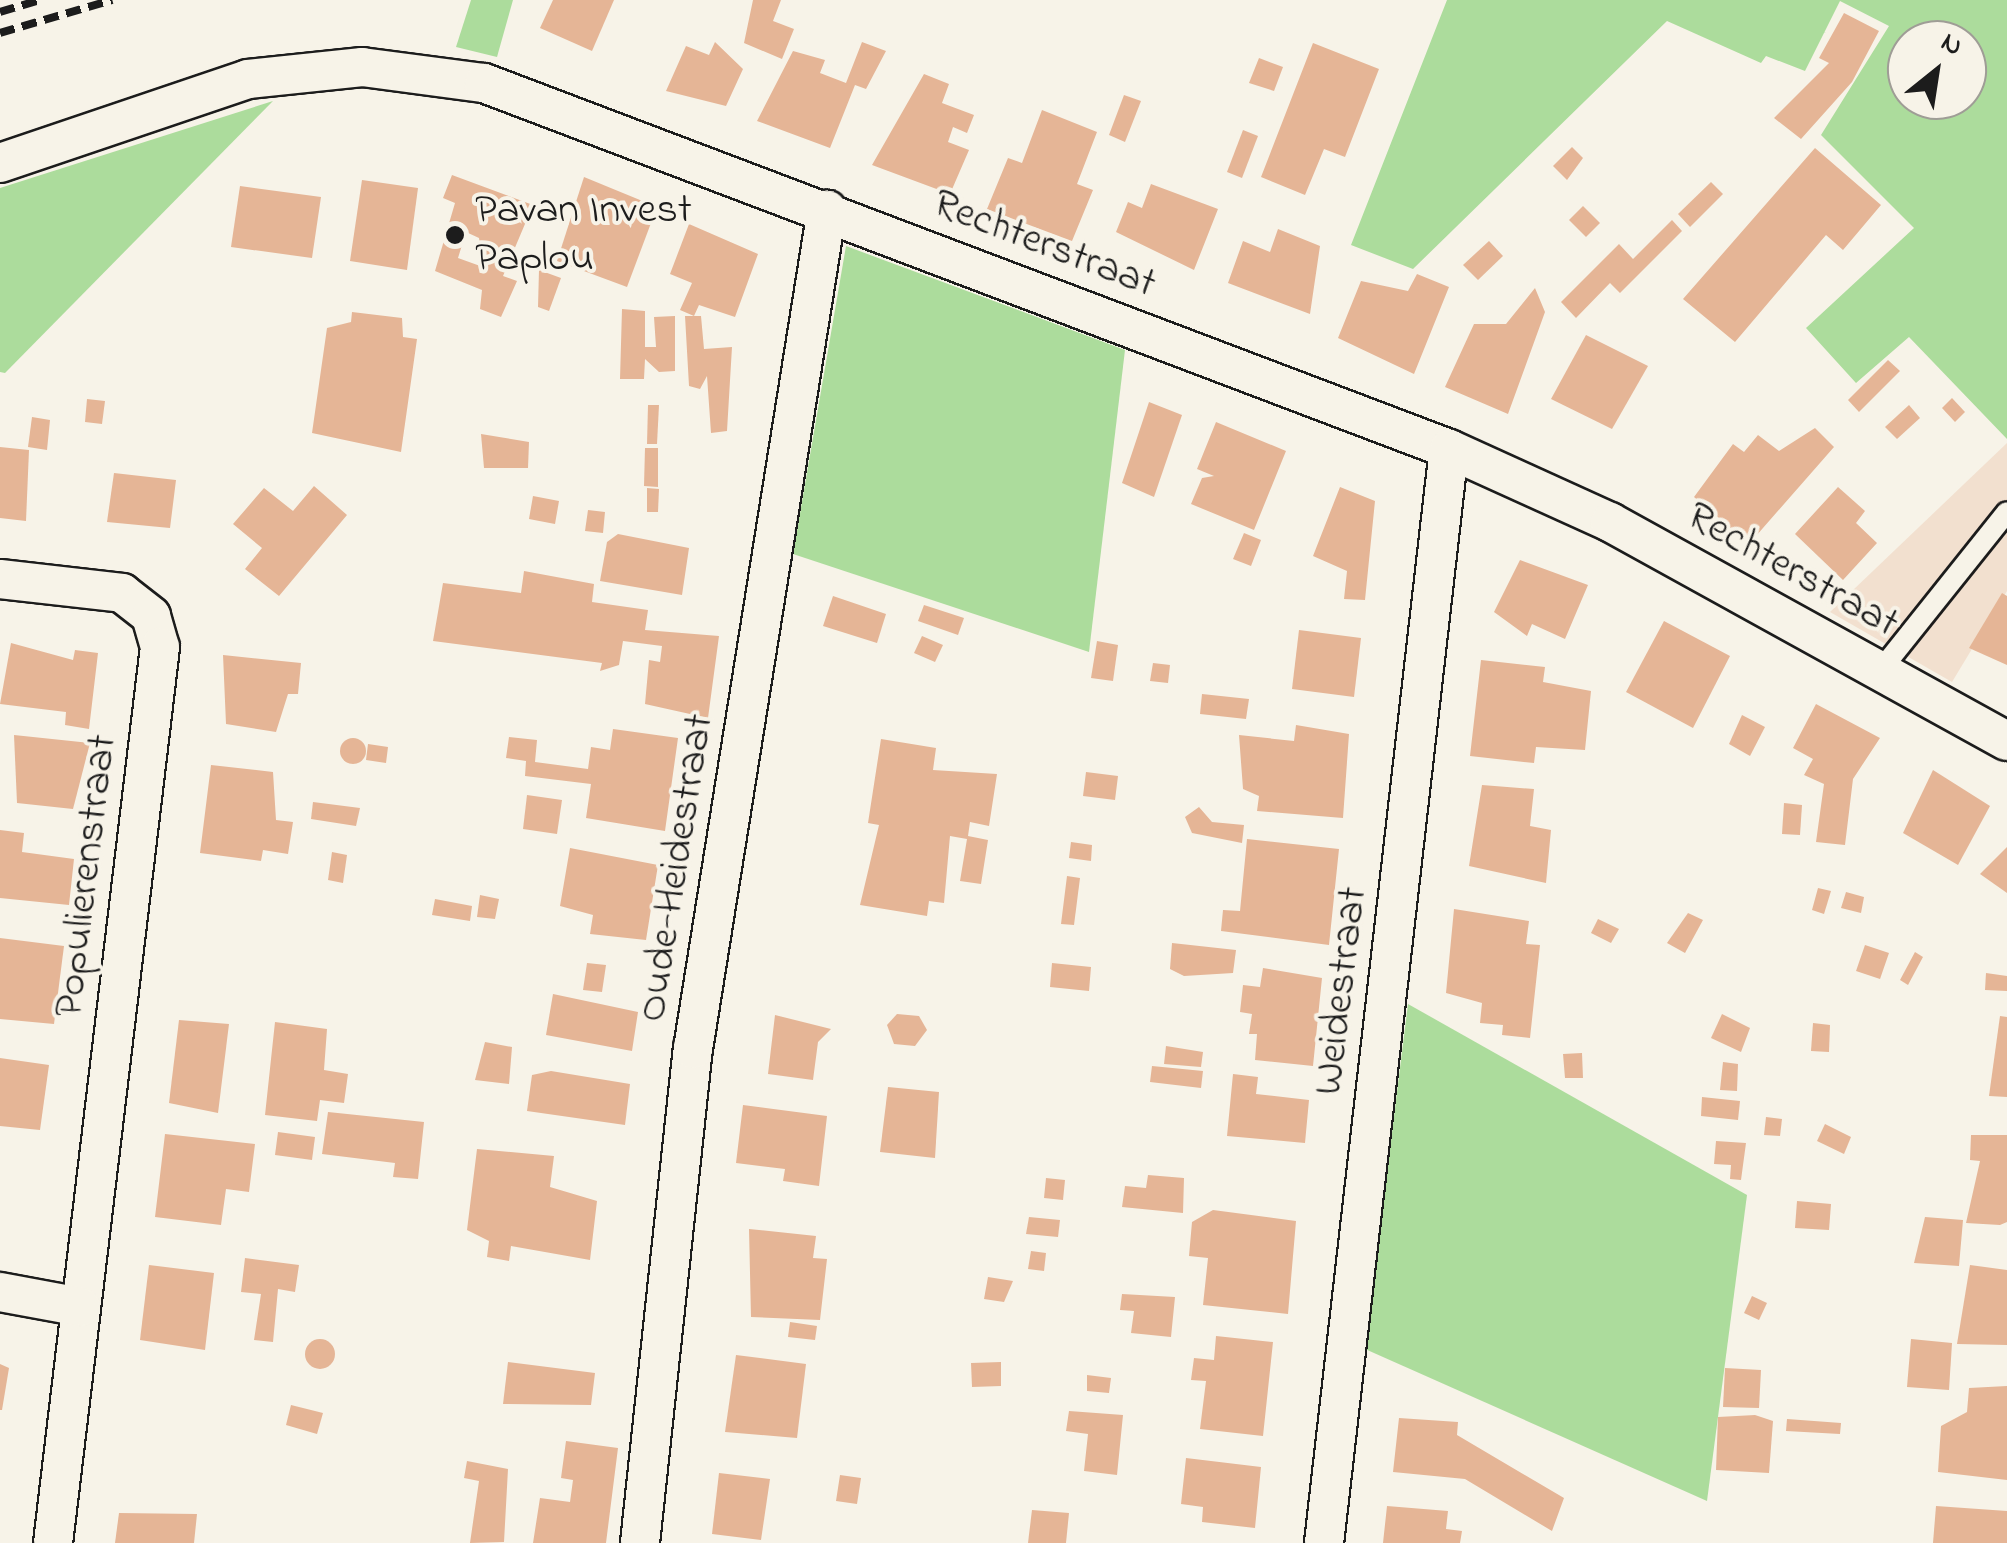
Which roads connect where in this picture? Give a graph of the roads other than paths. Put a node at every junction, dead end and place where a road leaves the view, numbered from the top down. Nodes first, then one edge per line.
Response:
1 (0, 162) edge
2 (826, 210) junction
3 (1449, 449) junction
4 (2007, 512) edge
5 (0, 579) edge
6 (1880, 671) junction
7 (2007, 741) edge
8 (0, 1292) edge
9 (81, 1306) junction
10 (52, 1543) edge
11 (640, 1543) edge
12 (1324, 1543) edge

1 - 2 street, Rechterstraat
2 - 3 street, Rechterstraat
2 - 11 street, Oude-Heidestraat
3 - 6 street, Rechterstraat
3 - 12 street, Weidestraat
4 - 6 lane
5 - 9 street, Populierenstraat
6 - 7 street, Rechterstraat
8 - 9 street
9 - 10 street, Populierenstraat

